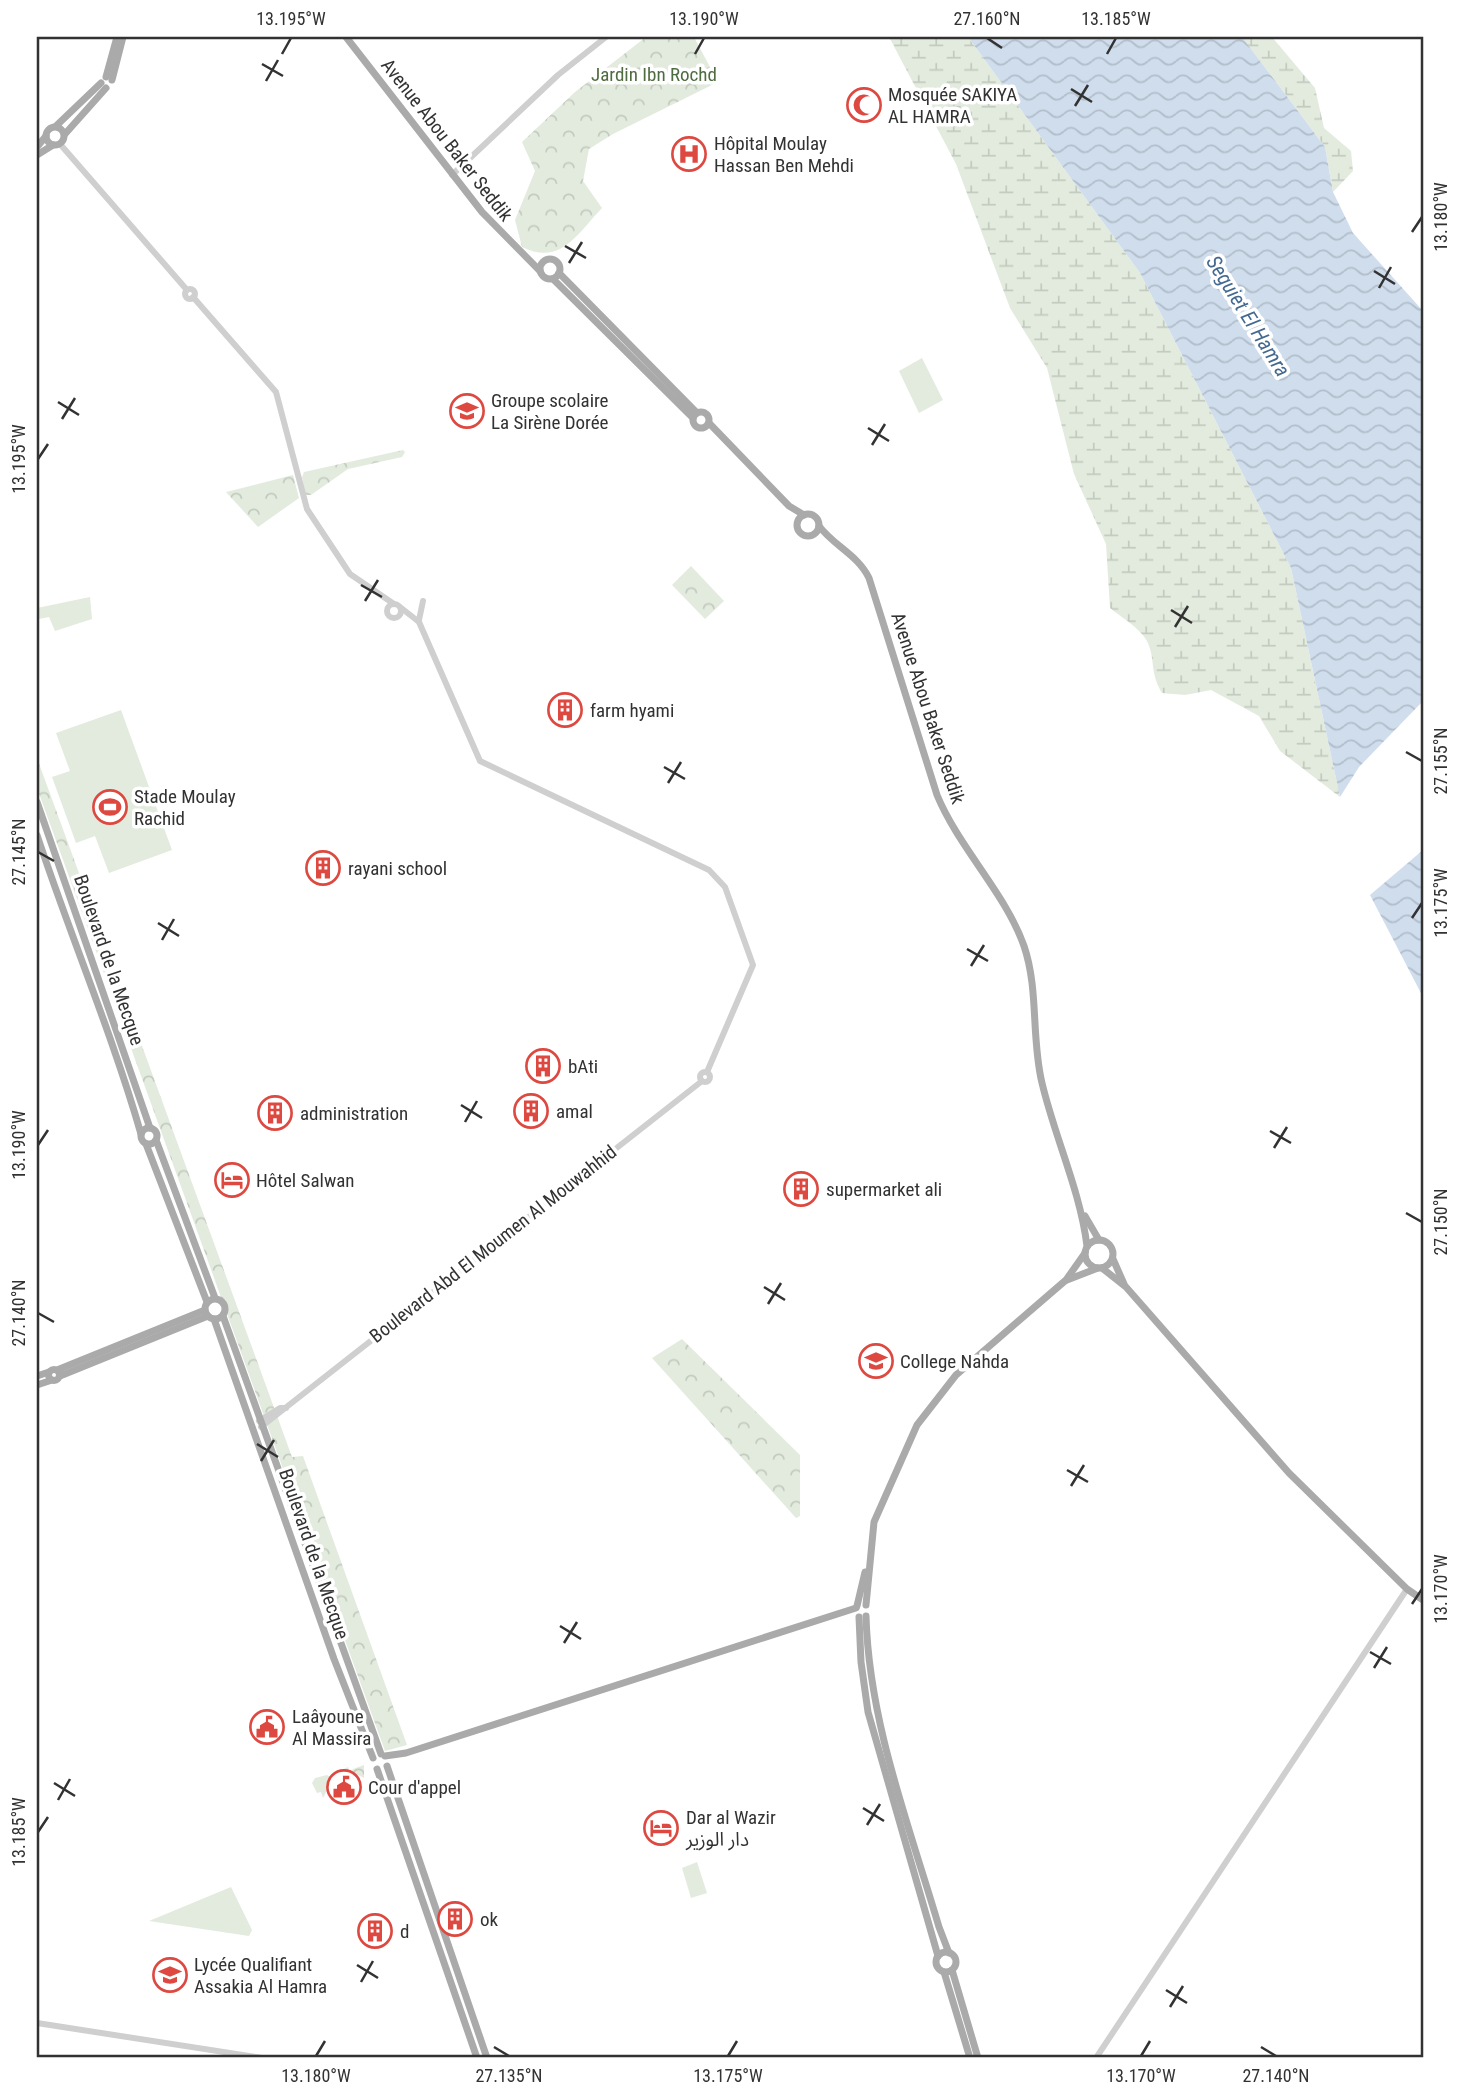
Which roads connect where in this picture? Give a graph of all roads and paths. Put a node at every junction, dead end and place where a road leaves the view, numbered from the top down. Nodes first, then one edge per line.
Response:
1 (117, 37) edge
2 (123, 37) edge
3 (346, 37) edge
4 (606, 37) edge
5 (106, 82) junction
6 (56, 126) junction
7 (65, 134) junction
8 (46, 136) junction
9 (57, 144) junction
10 (37, 146) edge
11 (37, 155) edge
12 (452, 175) junction
13 (529, 257) junction
14 (547, 259) junction
15 (540, 271) junction
16 (556, 276) junction
17 (695, 415) junction
18 (706, 426) junction
19 (789, 506) junction
20 (804, 514) junction
21 (797, 521) junction
22 (819, 527) junction
23 (812, 536) junction
24 (829, 539) junction
25 (423, 601) dead end
26 (394, 607) junction
27 (396, 618) junction
28 (419, 622) junction
29 (37, 803) edge
30 (37, 835) edge
31 (150, 1128) junction
32 (141, 1134) junction
33 (156, 1140) junction
34 (146, 1143) junction
35 (1083, 1212) junction
36 (1099, 1240) junction
37 (1086, 1250) junction
38 (1113, 1259) junction
39 (1101, 1268) junction
40 (1066, 1280) junction
41 (1126, 1287) junction
42 (215, 1298) junction
43 (208, 1312) junction
44 (223, 1316) junction
45 (55, 1375) junction
46 (37, 1376) edge
47 (37, 1384) edge
48 (260, 1424) junction
49 (869, 1562) junction
50 (1408, 1589) junction
51 (1423, 1600) edge
52 (859, 1612) junction
53 (383, 1760) junction
54 (949, 1953) junction
55 (938, 1956) junction
56 (948, 1971) junction
57 (37, 2023) edge
58 (262, 2058) edge
59 (477, 2058) edge
60 (486, 2058) edge
61 (970, 2058) edge
62 (978, 2058) edge
63 (1096, 2058) edge

1 - 5 main road
2 - 5 main road
3 - 12 main road, Avenue Abou Baker Seddik
4 - 12 street
5 - 6 main road
5 - 7 main road
6 - 7 main road
6 - 8 main road
7 - 9 main road
8 - 9 main road
8 - 10 main road
9 - 11 main road
9 - 26 street
12 - 13 main road, Avenue Abou Baker Seddik
13 - 14 main road
13 - 15 main road, Avenue Abou Baker Seddik
14 - 15 main road
14 - 16 main road
15 - 16 main road
16 - 17 main road
17 - 18 main road
17 - 18 main road
18 - 19 main road
19 - 20 main road
19 - 21 main road
20 - 21 main road
20 - 22 main road
21 - 23 main road
22 - 23 main road
22 - 24 main road, Avenue Abou Baker Seddik
23 - 24 main road, Avenue Abou Baker Seddik
24 - 35 main road, Avenue Abou Baker Seddik
25 - 28 street
26 - 27 street
26 - 27 street
26 - 28 street
27 - 28 street
28 - 48 street, Boulevard Abd El Moumen Al Mouwahhid
29 - 31 main road, Boulevard de la Mecque
30 - 32 main road, Boulevard de la Mecque
31 - 32 main road
31 - 33 main road, Boulevard de la Mecque
32 - 34 main road, Boulevard de la Mecque
33 - 34 main road
33 - 42 main road
34 - 43 main road, Boulevard de la Mecque
35 - 36 main road, Avenue Abou Baker Seddik
35 - 37 main road, Avenue Abou Baker Seddik
36 - 37 main road
36 - 38 main road
37 - 39 main road
37 - 40 main road
38 - 39 main road
38 - 41 main road
39 - 40 main road
39 - 41 main road
40 - 49 main road
41 - 50 main road
42 - 43 main road
42 - 44 main road, Boulevard de la Mecque
43 - 44 main road
43 - 45 main road
43 - 53 main road, Boulevard de la Mecque
44 - 48 main road, Boulevard de la Mecque
45 - 46 main road
45 - 47 main road
48 - 53 main road, Boulevard de la Mecque
49 - 52 main road
49 - 52 main road
50 - 51 main road
50 - 63 street
52 - 53 main road
52 - 54 main road
52 - 55 main road
53 - 59 main road
53 - 60 main road, Boulevard de la Mecque
54 - 55 main road
54 - 56 main road
55 - 56 main road
56 - 61 main road
56 - 62 main road
57 - 58 street

